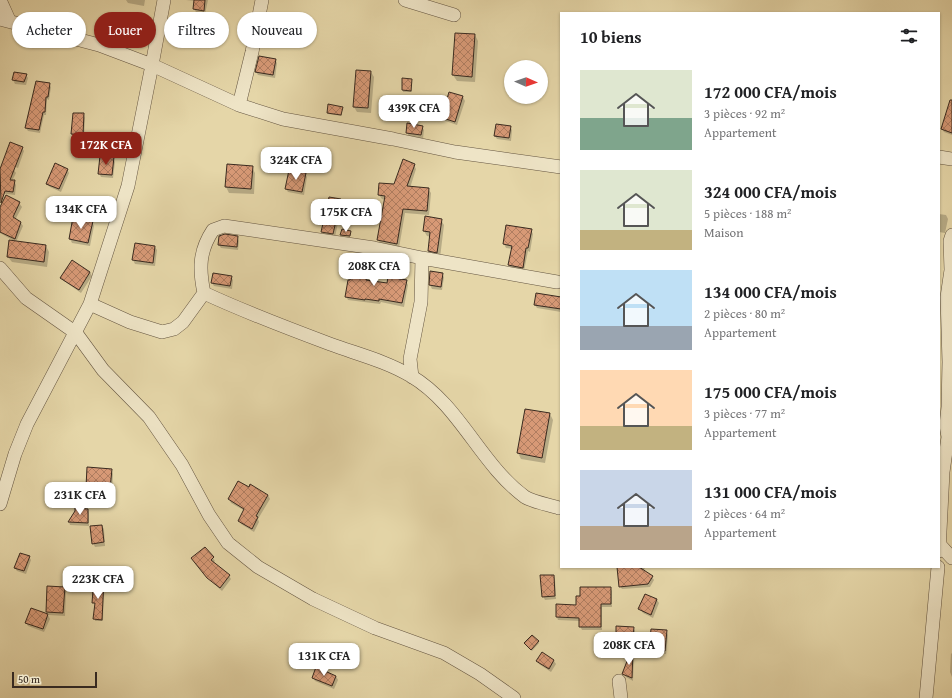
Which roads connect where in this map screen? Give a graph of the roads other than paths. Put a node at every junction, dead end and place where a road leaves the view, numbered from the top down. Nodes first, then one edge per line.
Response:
1 (0, 0) edge
2 (164, 0) edge
3 (262, 0) edge
4 (404, 0) edge
5 (454, 14) dead end
6 (5, 19) edge
7 (152, 66) junction
8 (239, 105) junction
9 (940, 157) edge
10 (952, 159) edge
11 (560, 167) edge
12 (952, 235) edge
13 (422, 258) junction
14 (0, 268) edge
15 (557, 282) dead end
16 (204, 293) junction
17 (90, 304) junction
18 (76, 333) junction
19 (412, 377) junction
20 (943, 407) edge
21 (950, 437) edge
22 (0, 504) edge
23 (559, 508) dead end
24 (940, 546) edge
25 (952, 558) edge
26 (938, 568) edge
27 (619, 681) dead end
28 (514, 698) edge
29 (621, 698) edge
30 (926, 698) edge

1 - 6 street
2 - 7 street
3 - 8 street
4 - 5 street
6 - 7 street
7 - 8 street
7 - 17 street
8 - 11 street
9 - 10 street
12 - 20 street
13 - 15 street
13 - 16 street
13 - 19 street
14 - 18 street
16 - 17 street
16 - 19 street
17 - 18 street
18 - 22 street
18 - 28 street
19 - 23 street
20 - 21 street
21 - 24 street
24 - 25 street
26 - 30 street
27 - 29 street

